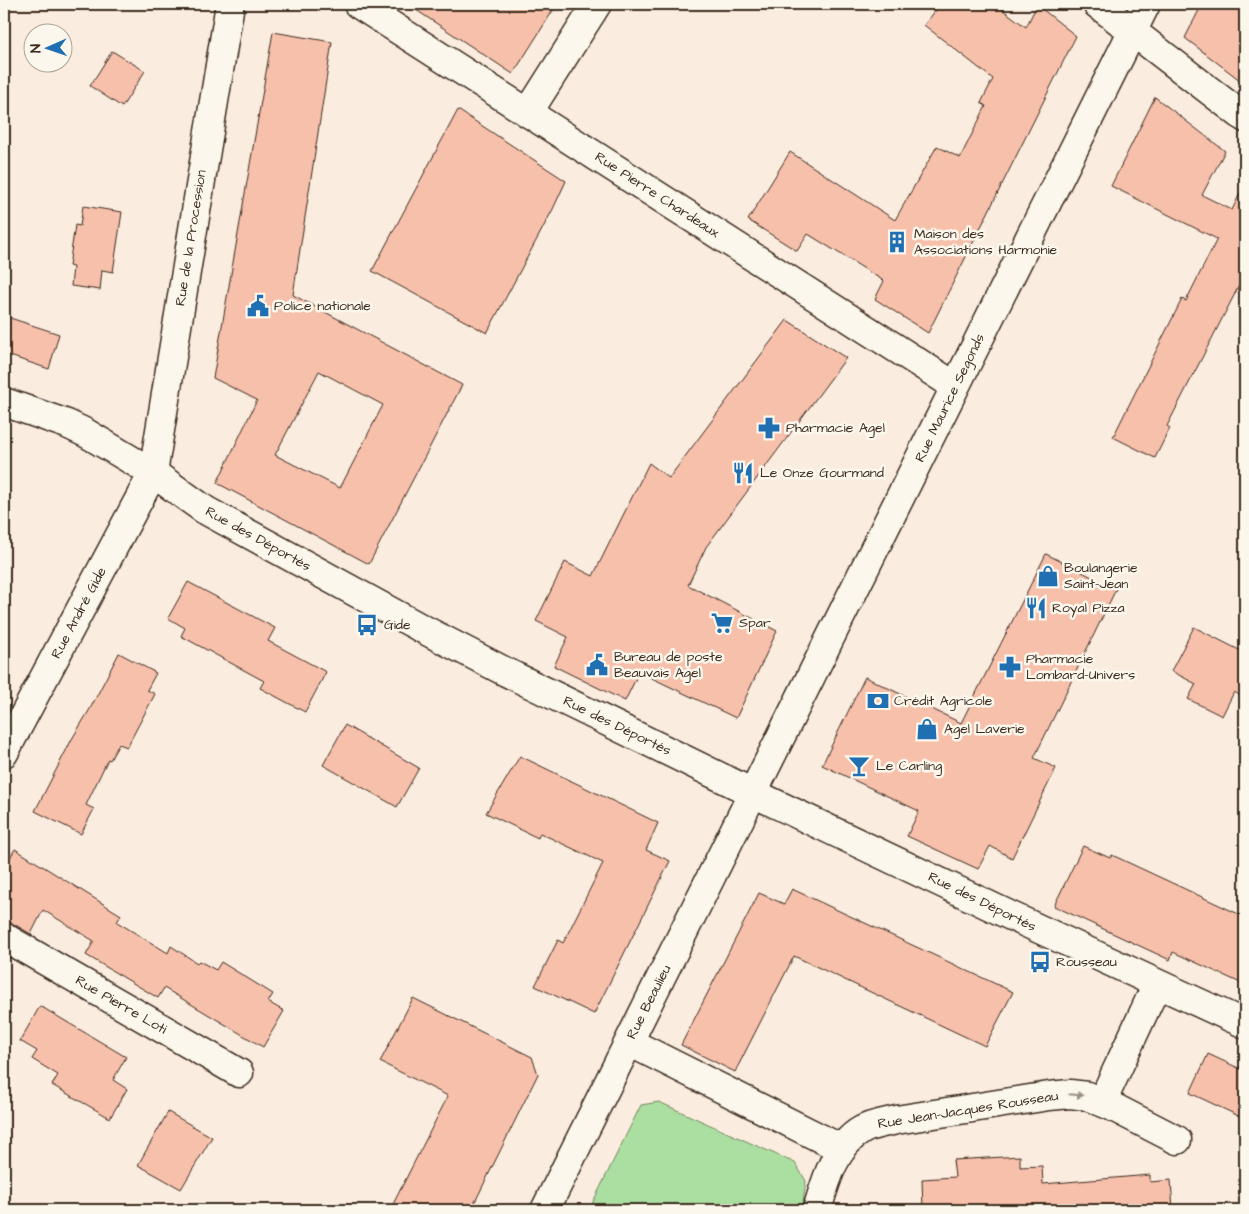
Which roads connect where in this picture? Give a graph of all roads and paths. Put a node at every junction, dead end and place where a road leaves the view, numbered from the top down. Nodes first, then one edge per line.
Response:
1 (230, 4) edge
2 (358, 4) edge
3 (597, 4) edge
4 (1097, 4) edge
5 (1146, 4) edge
6 (1132, 32) junction
7 (528, 113) junction
8 (1245, 118) edge
9 (956, 386) junction
10 (4, 402) edge
11 (153, 473) junction
12 (4, 753) edge
13 (753, 793) junction
14 (4, 937) edge
15 (1157, 984) junction
16 (1245, 1024) edge
17 (628, 1042) junction
18 (239, 1073) dead end
19 (1102, 1102) junction
20 (1177, 1140) dead end
21 (842, 1149) junction
22 (545, 1210) edge
23 (818, 1210) edge

1 - 11 street, Rue de la Procession
2 - 7 street, Rue Pierre Chardeaux
3 - 7 street
4 - 6 street
5 - 6 street, Rue Maurice Segonds
6 - 8 street
6 - 9 street, Rue Maurice Segonds
7 - 9 street, Rue Pierre Chardeaux
9 - 13 street, Rue Maurice Segonds
10 - 11 street, Rue des Déportés
11 - 12 street, Rue André Gide
11 - 13 street, Rue des Déportés
13 - 15 street, Rue des Déportés
13 - 17 street, Rue Beaulieu
14 - 18 street, Rue Pierre Loti
15 - 16 street, Rue des Déportés
15 - 19 street
17 - 21 street
17 - 22 street, Rue Beaulieu
19 - 20 street, Rue Jean-Jacques Rousseau
21 -> 19 street, Rue Jean-Jacques Rousseau
21 - 23 street, Rue Jean-Jacques Rousseau

